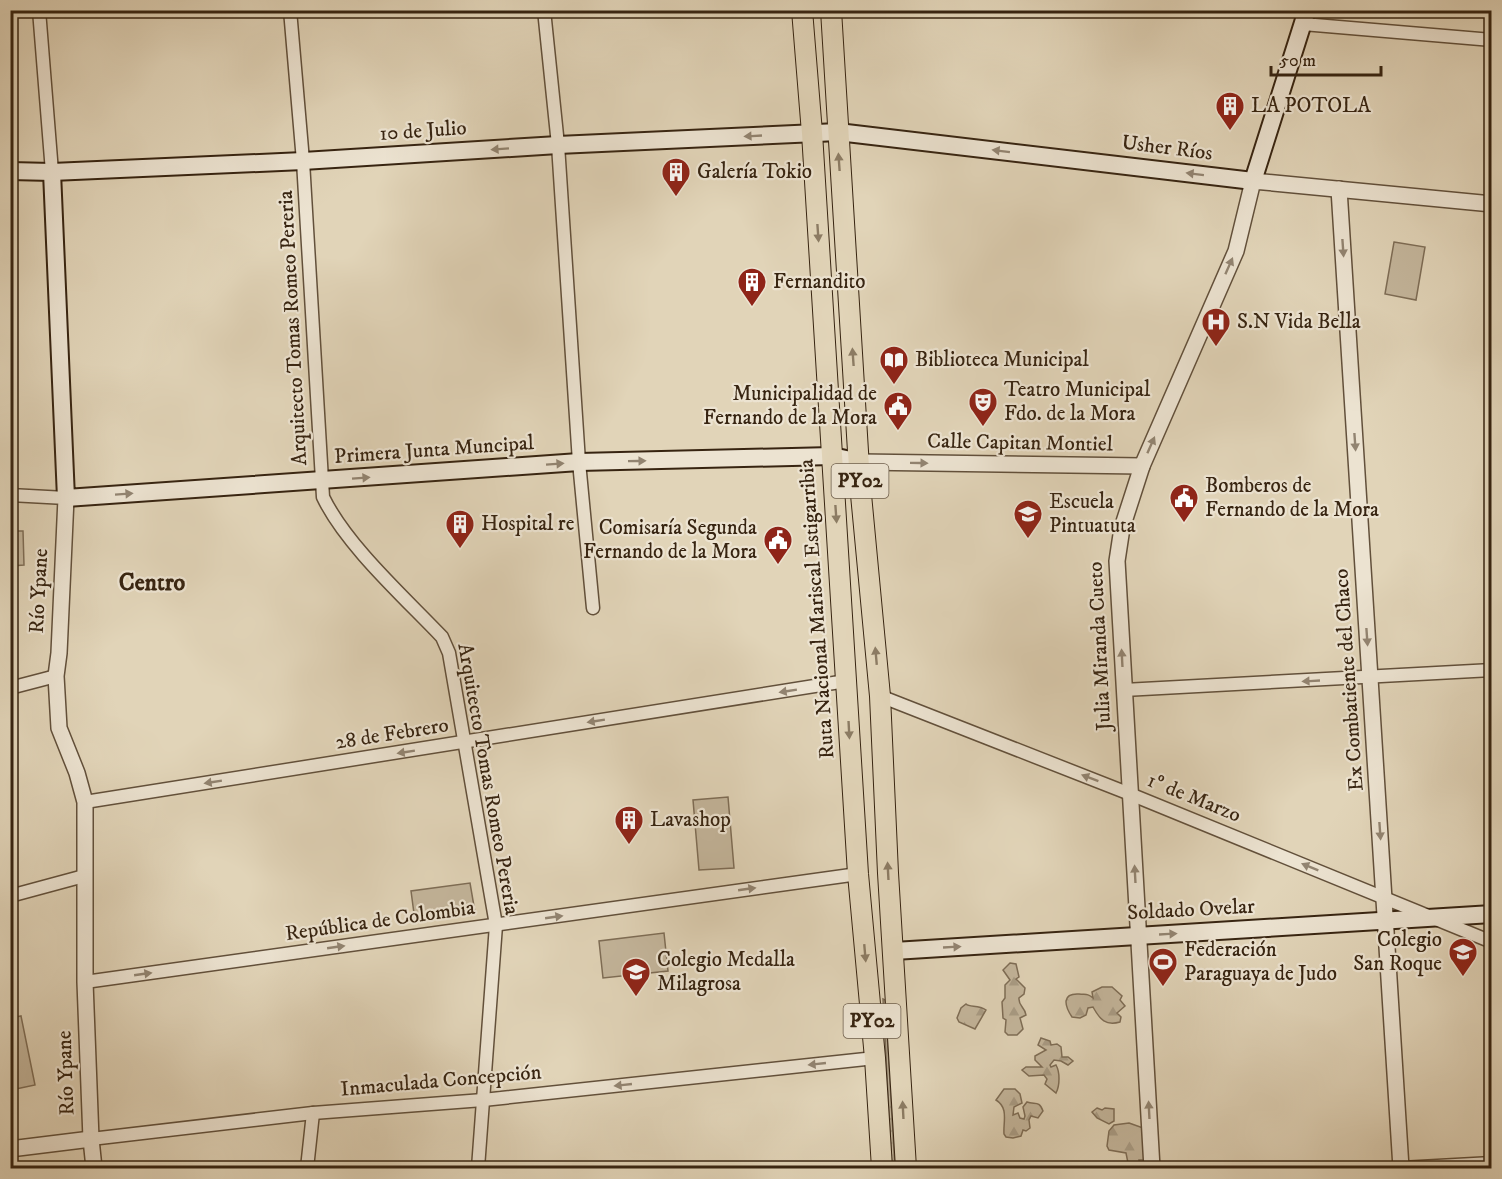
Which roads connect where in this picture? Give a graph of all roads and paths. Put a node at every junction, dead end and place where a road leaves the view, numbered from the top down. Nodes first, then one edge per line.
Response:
1 (39, 10) edge
2 (290, 10) edge
3 (544, 10) edge
4 (802, 10) edge
5 (831, 10) edge
6 (1305, 17) edge
7 (1491, 40) edge
8 (838, 132) junction
9 (812, 133) junction
10 (558, 145) junction
11 (303, 161) junction
12 (10, 171) edge
13 (52, 172) junction
14 (1253, 181) junction
15 (1339, 189) junction
16 (1491, 204) edge
17 (832, 456) junction
18 (579, 462) junction
19 (861, 462) junction
20 (1142, 466) junction
21 (320, 480) junction
22 (10, 495) edge
23 (66, 498) junction
24 (593, 608) dead end
25 (1491, 670) edge
26 (56, 676) junction
27 (1370, 678) junction
28 (846, 681) junction
29 (10, 688) edge
30 (1124, 690) junction
31 (879, 696) junction
32 (464, 742) junction
33 (1130, 794) junction
34 (85, 802) junction
35 (858, 874) junction
36 (84, 876) junction
37 (10, 896) edge
38 (1384, 897) junction
39 (891, 910) junction
40 (862, 914) junction
41 (1491, 914) edge
42 (1433, 918) junction
43 (1385, 921) junction
44 (496, 925) junction
45 (1139, 936) junction
46 (1491, 942) edge
47 (894, 951) junction
48 (86, 982) junction
49 (875, 1058) junction
50 (483, 1100) junction
51 (313, 1113) junction
52 (91, 1139) junction
53 (10, 1149) edge
54 (1491, 1163) edge
55 (94, 1168) edge
56 (307, 1168) edge
57 (478, 1168) edge
58 (882, 1168) edge
59 (906, 1168) edge
60 (1152, 1168) edge
61 (1401, 1168) edge

1 - 13 street, Río Ypane
2 - 11 street, Arquitecto Tomas Romeo Pereria
3 - 10 street
4 - 9 highway, Ruta Nacional Mariscal Estigarribia / PY02
5 - 8 highway, PY02
6 - 7 street
6 - 14 main road, Julia Miranda Cueto
8 - 9 main road, 10 de Julio
14 -> 8 main road, Usher Ríos
19 -> 8 highway, PY02
9 -> 10 main road, 10 de Julio
9 -> 17 highway, Ruta Nacional Mariscal Estigarribia / PY02
10 -> 11 main road, 10 de Julio
10 - 18 street
11 - 13 main road, 10 de Julio
11 - 21 street, Arquitecto Tomas Romeo Pereria
12 - 13 main road, 10 de Julio
13 - 23 main road, Río Ypane
14 - 15 street, Usher Ríos
20 -> 14 street, Julia Miranda Cueto
15 - 16 street, Usher Ríos
15 -> 27 street, Ex Combatiente del Chaco
18 -> 17 main road, Primera Junta Muncipal
17 - 19 main road, Primera Junta Muncipal
17 -> 28 highway, Ruta Nacional Mariscal Estigarribia / PY02
21 -> 18 main road, Primera Junta Muncipal
18 - 24 street
19 -> 20 street, Calle Capitan Montiel
31 -> 19 highway, PY02
30 -> 20 street, Julia Miranda Cueto
23 -> 21 main road, Primera Junta Muncipal
21 - 32 street, Arquitecto Tomas Romeo Pereria
22 - 23 street, Primera Junta Muncipal
23 - 26 street, Río Ypane
25 - 27 street
26 - 29 street
26 - 34 street, Río Ypane
27 -> 30 street
27 -> 38 street, Ex Combatiente del Chaco
28 -> 32 street, 28 de Febrero
28 -> 35 highway, Ruta Nacional Mariscal Estigarribia / PY02
30 - 33 street, Julia Miranda Cueto
33 -> 31 street, 1º de Marzo
39 -> 31 highway, PY02
32 -> 34 street, 28 de Febrero
32 - 44 street, Arquitecto Tomas Romeo Pereria
38 -> 33 street, 1º de Marzo
45 -> 33 street, Julia Miranda Cueto
34 - 36 street, Río Ypane
35 - 40 highway, Ruta Nacional Mariscal Estigarribia / PY02
44 -> 35 street, República de Colombia
36 - 37 street
36 - 48 street, Río Ypane
38 - 42 street, 1º de Marzo
38 - 43 street, Ex Combatiente del Chaco
39 - 40 highway
39 - 47 highway, PY02
40 -> 49 highway, Ruta Nacional Mariscal Estigarribia / PY02
41 - 42 main road, Soldado Ovelar
42 - 43 main road, Soldado Ovelar
42 - 46 street, 1º de Marzo
45 -> 43 main road, Soldado Ovelar
43 - 61 street, Ex Combatiente del Chaco
48 -> 44 street, República de Colombia
44 - 50 street, Arquitecto Tomas Romeo Pereria
47 -> 45 main road, Soldado Ovelar
60 -> 45 street, Julia Miranda Cueto
59 -> 47 highway, PY02
48 - 52 street, Río Ypane
49 -> 50 street, Inmaculada Concepción
49 - 58 highway, Ruta Nacional Mariscal Estigarribia / PY02
50 - 51 street, Inmaculada Concepción
50 - 57 street, Arquitecto Tomas Romeo Pereria
51 - 52 street, Inmaculada Concepción
51 - 56 street
52 - 53 street, Inmaculada Concepción
52 - 55 street, Río Ypane
54 - 61 street

